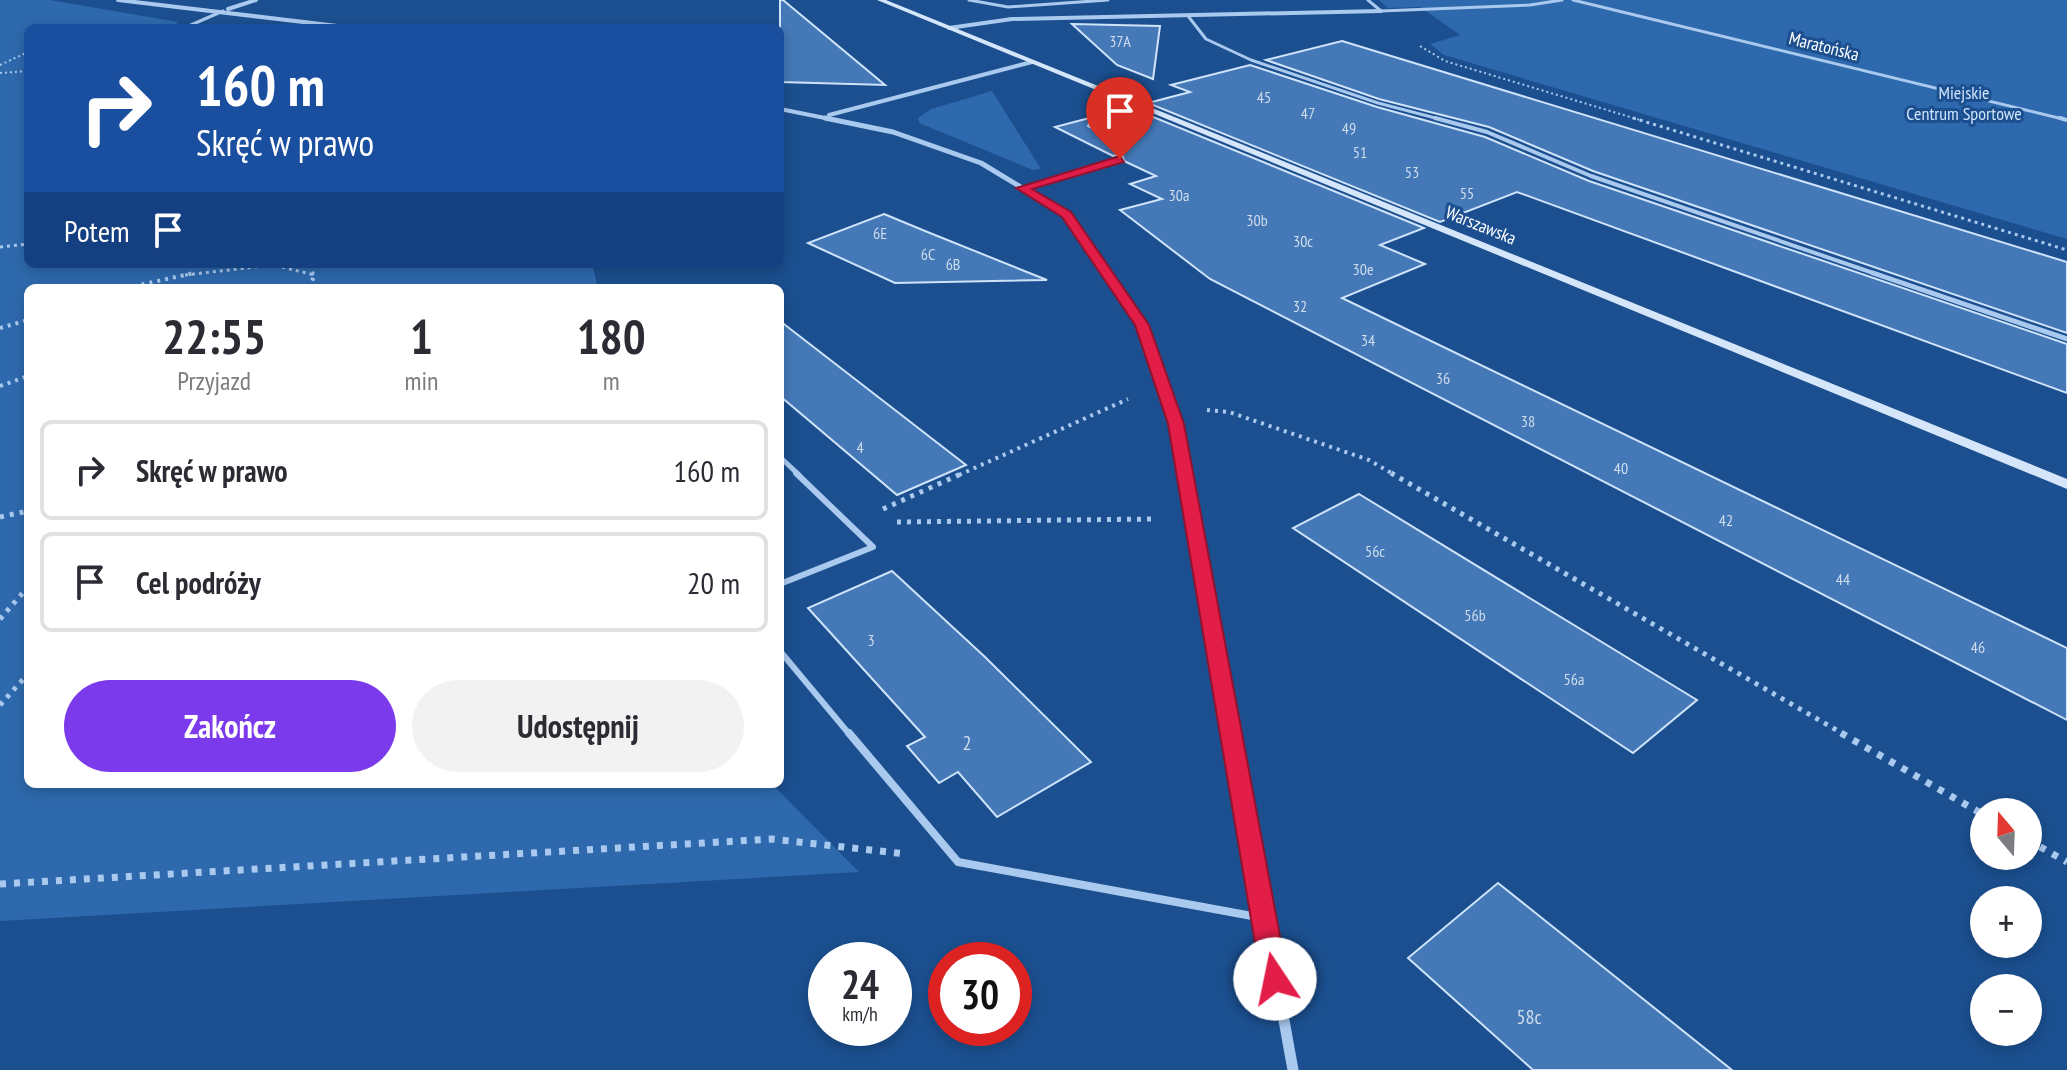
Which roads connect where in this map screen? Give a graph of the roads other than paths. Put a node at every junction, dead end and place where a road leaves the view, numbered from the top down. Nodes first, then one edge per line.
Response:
1 (118, 0) edge
2 (175, 0) edge
3 (256, 0) edge
4 (880, 0) edge
5 (969, 0) edge
6 (1108, 0) edge
7 (1368, 0) edge
8 (1562, 0) edge
9 (1573, 0) edge
10 (161, 6) junction
11 (223, 11) junction
12 (1381, 11) junction
13 (1188, 16) junction
14 (193, 24) edge
15 (323, 24) edge
16 (949, 28) junction
17 (1032, 62) junction
18 (1147, 109) junction
19 (784, 110) edge
20 (825, 117) junction
21 (2067, 120) edge
22 (1093, 124) dead end
23 (1120, 159) dead end
24 (1022, 188) junction
25 (2067, 339) edge
26 (784, 461) edge
27 (2067, 484) edge
28 (784, 582) edge
29 (784, 656) edge
30 (1263, 918) junction
31 (1293, 1070) edge

1 - 10 street
2 - 10 lane
3 - 11 street
4 - 16 main road, Warszawska
5 - 6 lane
7 - 12 lane
8 - 12 lane
9 - 21 lane, Maratońska
10 - 11 street
11 - 14 lane
11 - 15 street
12 - 13 street
13 - 16 street
13 - 25 lane
16 - 17 main road, Warszawska
17 - 18 main road, Warszawska
17 - 20 street
18 - 22 lane
18 - 27 main road, Warszawska
19 - 20 street
20 - 24 street
23 - 24 lane
24 - 30 street
26 - 28 lane
29 - 30 lane
30 - 31 street

